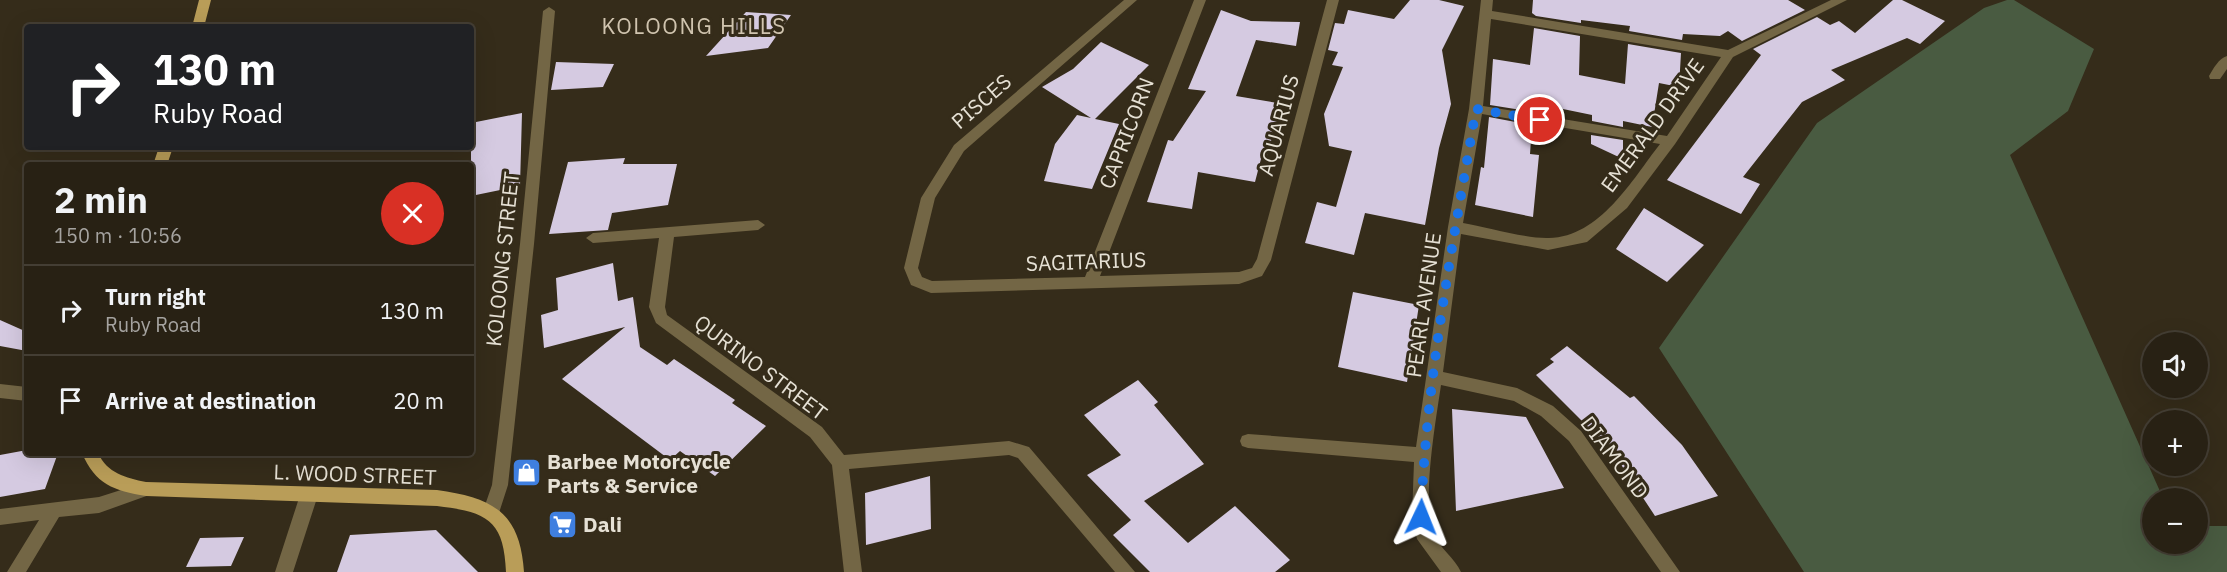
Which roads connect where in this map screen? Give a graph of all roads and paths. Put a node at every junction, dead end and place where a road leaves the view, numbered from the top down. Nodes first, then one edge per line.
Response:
1 (205, 0) edge
2 (1131, 0) edge
3 (1200, 0) edge
4 (1333, 0) edge
5 (1841, 0) edge
6 (1486, 7) edge
7 (549, 11) dead end
8 (199, 24) edge
9 (1729, 54) junction
10 (2227, 60) edge
11 (2215, 76) dead end
12 (1476, 109) junction
13 (1670, 141) junction
14 (758, 225) dead end
15 (1455, 227) junction
16 (666, 233) junction
17 (592, 238) dead end
18 (1264, 260) joint
19 (911, 268) joint
20 (1091, 281) junction
21 (1434, 377) junction
22 (0, 391) edge
23 (24, 394) edge
24 (1248, 441) dead end
25 (1424, 455) junction
26 (91, 456) edge
27 (840, 463) junction
28 (146, 489) junction
29 (309, 495) junction
30 (54, 511) junction
31 (492, 511) junction
32 (0, 517) edge
33 (16, 572) edge
34 (284, 572) edge
35 (515, 572) edge
36 (854, 572) edge
37 (1126, 572) edge
38 (1452, 572) edge
39 (1671, 572) edge

1 - 8 main road
2 - 19 street, PISCES
3 - 20 street, CAPRICORN
4 - 18 street, AQUARIUS
5 - 9 street, EMERALD DRIVE
6 - 9 street
6 - 12 street, PEARL AVENUE
7 - 31 street, KOLOONG STREET
9 - 13 street, EMERALD DRIVE
10 - 11 street
12 - 13 street
12 - 15 street, PEARL AVENUE
13 - 15 street, EMERALD DRIVE
14 - 16 street
15 - 21 street, PEARL AVENUE
16 - 17 street
16 - 27 street, QURINO STREET
18 - 20 street, SAGITARIUS
19 - 20 street, SAGITARIUS
21 - 25 street, PEARL AVENUE
21 - 39 street, DIAMOND
22 - 23 street
24 - 25 street
25 - 38 street, PEARL AVENUE
26 - 28 main road, L. WOOD STREET
27 - 36 street
27 - 37 street
28 - 29 main road, L. WOOD STREET
28 - 30 street
29 - 31 main road, L. WOOD STREET
29 - 34 street
30 - 32 street
30 - 33 street
31 - 35 main road

